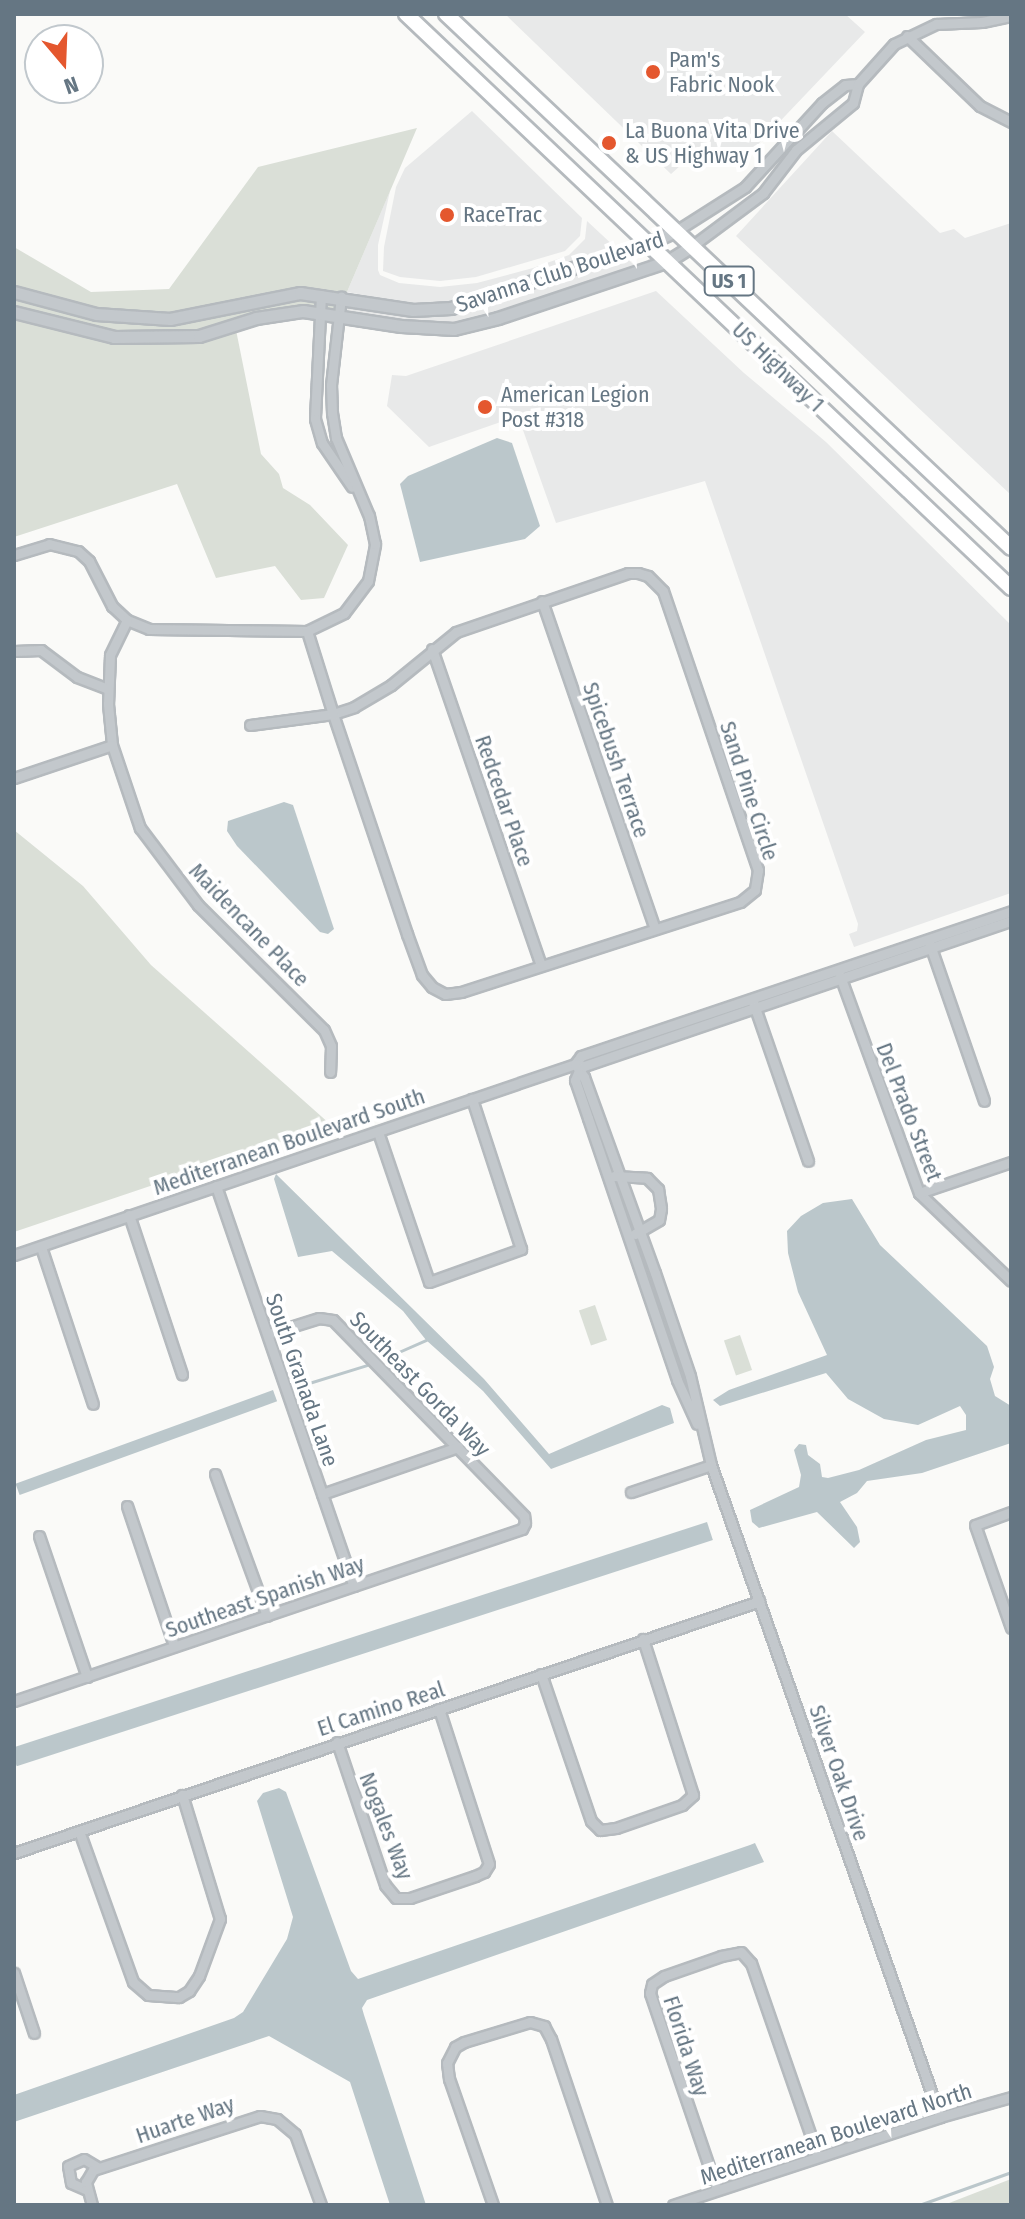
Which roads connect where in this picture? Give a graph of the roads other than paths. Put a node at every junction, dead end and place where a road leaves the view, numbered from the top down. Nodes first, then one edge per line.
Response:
1 (406, 14) edge
2 (446, 14) edge
3 (1011, 16) edge
4 (907, 36) junction
5 (858, 84) junction
6 (1011, 122) edge
7 (783, 145) junction
8 (792, 154) junction
9 (676, 231) junction
10 (649, 243) junction
11 (692, 246) junction
12 (668, 261) junction
13 (14, 292) edge
14 (321, 295) junction
15 (341, 297) junction
16 (14, 312) edge
17 (320, 312) junction
18 (339, 314) junction
19 (365, 506) junction
20 (1011, 548) edge
21 (14, 555) edge
22 (1011, 588) edge
23 (542, 601) junction
24 (127, 620) junction
25 (307, 631) junction
26 (432, 649) junction
27 (14, 651) edge
28 (108, 689) junction
29 (333, 714) junction
30 (250, 725) dead end
31 (112, 745) junction
32 (14, 778) edge
33 (1011, 911) edge
34 (1011, 921) edge
35 (655, 929) junction
36 (929, 943) junction
37 (541, 965) junction
38 (839, 974) junction
39 (753, 1003) junction
40 (577, 1069) junction
41 (330, 1072) dead end
42 (472, 1099) junction
43 (984, 1101) dead end
44 (378, 1132) junction
45 (808, 1161) dead end
46 (1011, 1162) edge
47 (613, 1176) junction
48 (216, 1186) junction
49 (919, 1193) junction
50 (129, 1215) junction
51 (640, 1232) junction
52 (628, 1237) junction
53 (41, 1247) junction
54 (14, 1255) edge
55 (1011, 1281) edge
56 (268, 1334) junction
57 (182, 1374) dead end
58 (93, 1404) dead end
59 (705, 1442) junction
60 (458, 1447) junction
61 (711, 1465) junction
62 (215, 1474) dead end
63 (631, 1492) dead end
64 (322, 1494) junction
65 (127, 1506) dead end
66 (1011, 1512) edge
67 (525, 1523) junction
68 (537, 1525) dead end
69 (39, 1536) dead end
70 (354, 1586) junction
71 (760, 1601) junction
72 (267, 1616) junction
73 (1011, 1628) edge
74 (643, 1639) junction
75 (174, 1646) junction
76 (541, 1674) junction
77 (87, 1677) junction
78 (14, 1701) edge
79 (439, 1709) junction
80 (337, 1742) junction
81 (182, 1795) junction
82 (79, 1831) junction
83 (14, 1853) edge
84 (14, 1973) edge
85 (34, 2033) dead end
86 (1011, 2097) edge
87 (940, 2117) junction
88 (818, 2156) junction
89 (99, 2168) junction
90 (87, 2190) junction
91 (717, 2190) junction
92 (92, 2205) edge
93 (321, 2205) edge
94 (493, 2205) edge
95 (607, 2205) edge
96 (673, 2205) edge

1 - 10 main road, US Highway 1 / US 1
2 - 9 main road, US Highway 1 / US 1
3 - 4 street
4 - 5 street
4 - 6 street
5 - 7 street
5 - 8 street
7 - 8 street
7 - 9 street
8 - 11 street
9 - 10 street, Savanna Club Boulevard
9 - 11 main road, US Highway 1 / US 1
10 - 12 main road, US Highway 1 / US 1
10 - 15 street, Savanna Club Boulevard
11 - 12 street, Savanna Club Boulevard
11 - 20 main road, US Highway 1 / US 1
12 - 18 street, Savanna Club Boulevard
12 - 22 main road, US Highway 1 / US 1
13 - 14 street, Savanna Club Boulevard
14 - 15 street, Savanna Club Boulevard
14 - 17 street
15 - 18 street
16 - 17 street, Savanna Club Boulevard
17 - 18 street, Savanna Club Boulevard
17 - 19 street
18 - 19 street
19 - 25 street
21 - 24 street
23 - 26 street, Sand Pine Circle
23 - 35 street, Spicebush Terrace
23 - 35 street, Sand Pine Circle
24 - 25 street
24 - 28 street, Maidencane Place
25 - 29 street, Sand Pine Circle
26 - 29 street, Sand Pine Circle
26 - 37 street, Redcedar Place
27 - 28 street
28 - 31 street, Maidencane Place
29 - 30 street
29 - 37 street, Sand Pine Circle
31 - 32 street
31 - 41 street, Maidencane Place
33 - 36 street, Mediterranean Boulevard South
34 - 36 street, Mediterranean Boulevard South
35 - 37 street, Sand Pine Circle
36 - 38 street, Mediterranean Boulevard South
36 - 43 street
38 - 39 street, Mediterranean Boulevard South
38 - 49 street, Del Prado Street
39 - 40 street, Mediterranean Boulevard South
39 - 45 street
40 - 42 street, Mediterranean Boulevard South
40 - 47 street, Silver Oak Drive
42 - 44 street, Mediterranean Boulevard South
42 - 44 street
44 - 48 street, Mediterranean Boulevard South
46 - 49 street
47 - 51 street, Silver Oak Drive
47 - 51 street
47 - 52 street, Silver Oak Drive
48 - 50 street, Mediterranean Boulevard South
48 - 56 street, South Granada Lane
49 - 55 street, Del Prado Street
50 - 53 street, Mediterranean Boulevard South
50 - 57 street
51 - 52 street
51 - 59 street, Silver Oak Drive
52 - 59 street, Silver Oak Drive
53 - 54 street, Mediterranean Boulevard South
53 - 58 street
56 - 60 street, Southeast Gorda Way
56 - 64 street, South Granada Lane
59 - 61 street, Silver Oak Drive
60 - 64 street
60 - 67 street, Southeast Gorda Way
61 - 63 street
61 - 71 street, Silver Oak Drive
62 - 72 street
64 - 70 street, South Granada Lane
65 - 75 street
66 - 73 street
67 - 68 street
67 - 70 street, Southeast Spanish Way
69 - 77 street
70 - 72 street, Southeast Spanish Way
71 - 74 street, El Camino Real
71 - 87 street, Silver Oak Drive
72 - 75 street, Southeast Spanish Way
74 - 76 street, El Camino Real
74 - 76 street
75 - 77 street, Southeast Spanish Way
76 - 79 street, El Camino Real
77 - 78 street, Southeast Spanish Way
79 - 80 street, El Camino Real
79 - 80 street, Nogales Way
80 - 81 street, El Camino Real
81 - 82 street, El Camino Real
81 - 82 street
82 - 83 street, El Camino Real
84 - 85 street
86 - 87 street, Mediterranean Boulevard North
87 - 88 street, Mediterranean Boulevard North
88 - 91 street, Mediterranean Boulevard North
88 - 91 street, Florida Way
89 - 90 street
89 - 90 street, Huarte Way
89 - 93 street, Huarte Way
90 - 92 street
91 - 96 street, Mediterranean Boulevard North
94 - 95 street

